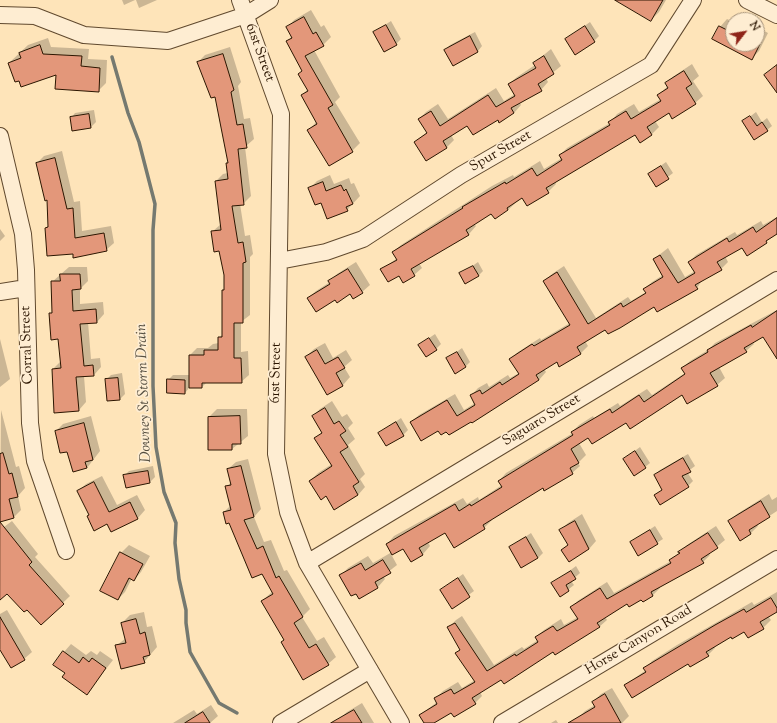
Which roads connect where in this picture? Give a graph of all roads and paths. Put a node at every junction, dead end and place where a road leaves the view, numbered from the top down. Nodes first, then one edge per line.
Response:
1 (240, 0) edge
2 (270, 0) edge
3 (693, 0) edge
4 (748, 0) edge
5 (777, 14) edge
6 (0, 15) edge
7 (246, 15) junction
8 (0, 136) edge
9 (278, 262) junction
10 (777, 280) edge
11 (26, 288) junction
12 (0, 292) edge
13 (66, 551) dead end
14 (777, 559) edge
15 (307, 563) junction
16 (370, 670) junction
17 (281, 723) edge
18 (401, 723) edge
19 (502, 723) edge

1 - 7 street, 61st Street
2 - 7 street
3 - 9 street, Spur Street
4 - 5 street
6 - 7 street
7 - 9 street, 61st Street
8 - 11 street, Corral Street
9 - 15 street, 61st Street
10 - 15 street, Saguaro Street
11 - 12 street
11 - 13 street, Corral Street
14 - 19 street, Horse Canyon Road
15 - 16 street, 61st Street
16 - 17 street
16 - 18 street, 61st Street

